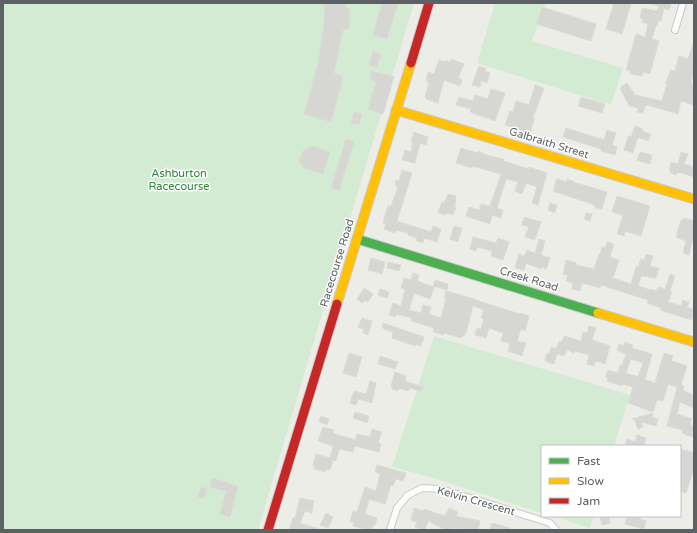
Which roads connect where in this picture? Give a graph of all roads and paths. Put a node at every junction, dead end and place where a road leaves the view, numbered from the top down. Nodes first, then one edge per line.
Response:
1 (429, 3) edge
2 (683, 3) edge
3 (675, 30) dead end
4 (396, 110) junction
5 (694, 199) edge
6 (357, 239) junction
7 (694, 342) edge
8 (268, 530) edge
9 (390, 530) edge
10 (556, 530) edge

1 - 4 street, Racecourse Road
2 - 3 street
4 - 5 street, Galbraith Street
4 - 6 street, Racecourse Road
6 - 7 street, Creek Road
6 - 8 street, Racecourse Road
9 - 10 street, Kelvin Crescent

